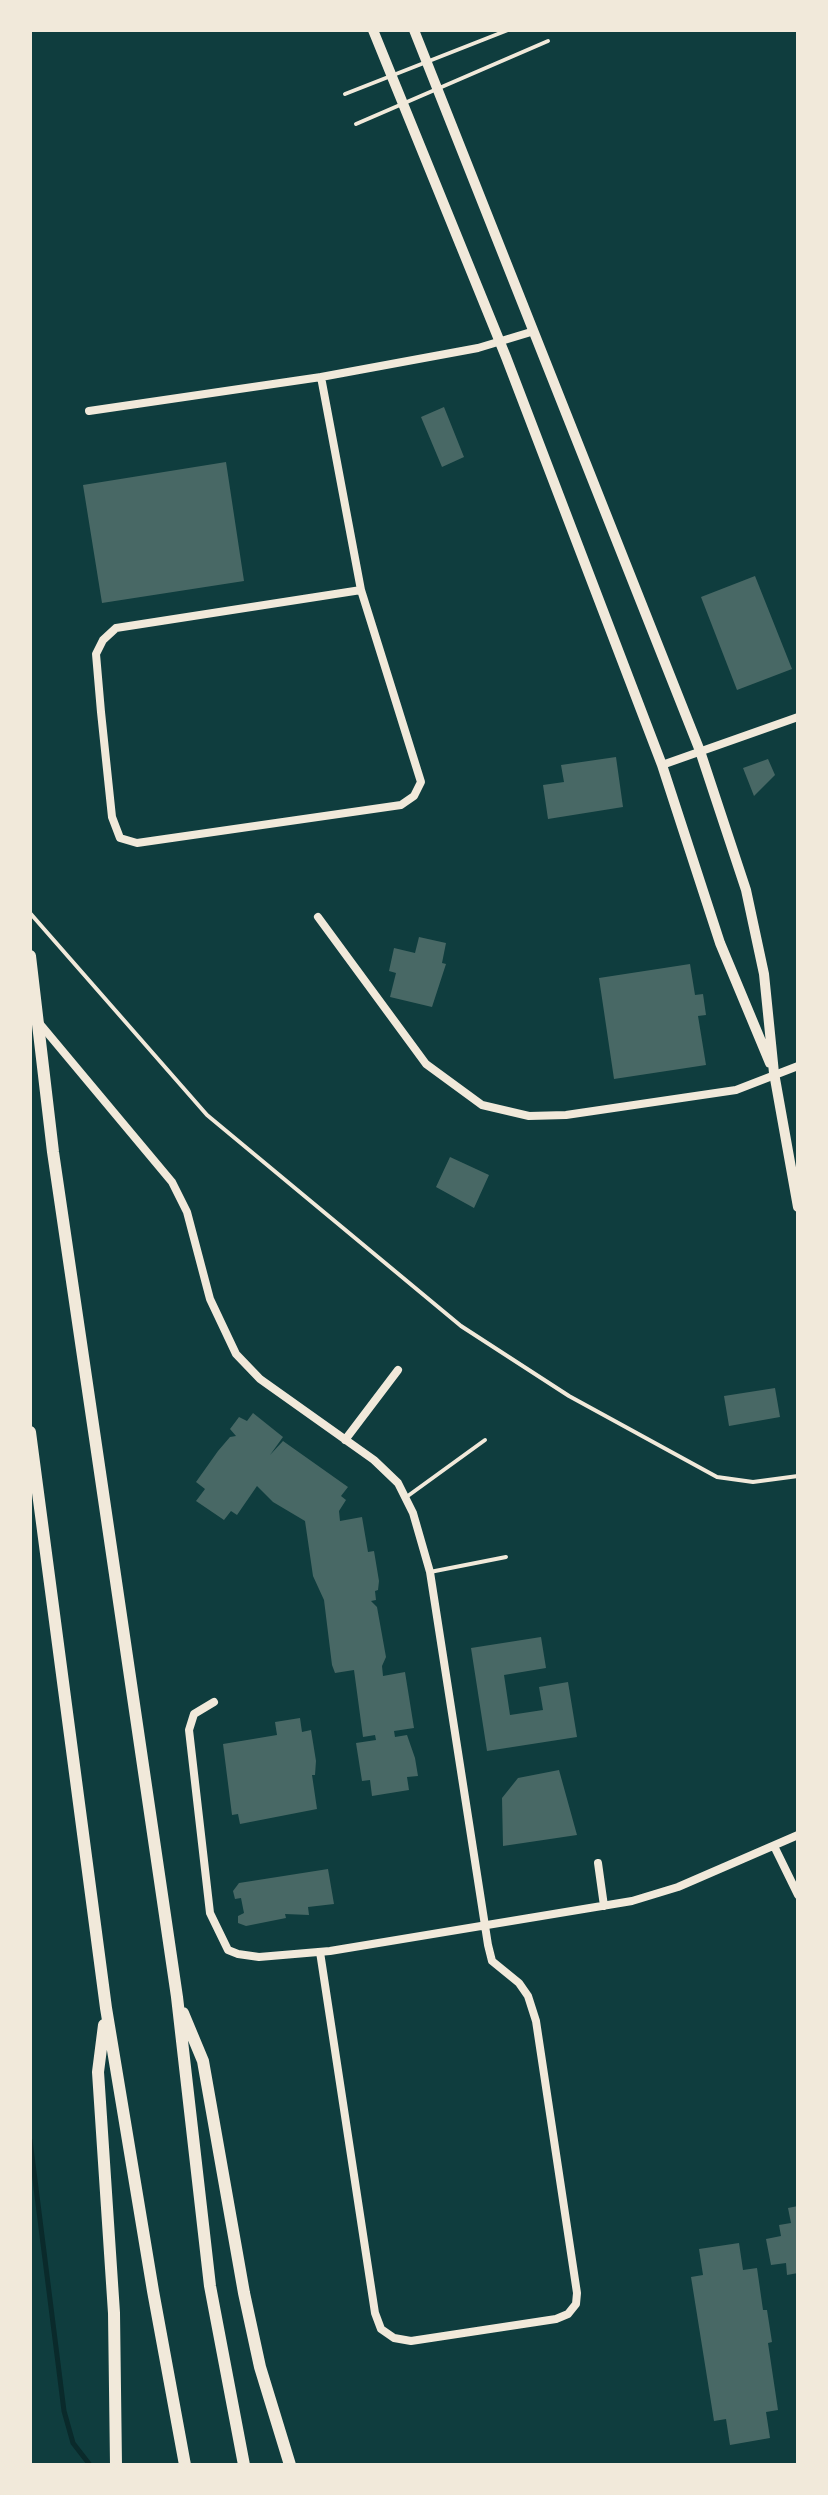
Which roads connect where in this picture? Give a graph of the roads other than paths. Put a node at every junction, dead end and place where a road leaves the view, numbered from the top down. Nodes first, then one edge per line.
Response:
1 (374, 30) edge
2 (414, 30) edge
3 (508, 30) edge
4 (548, 41) dead end
5 (426, 62) junction
6 (391, 74) junction
7 (436, 90) junction
8 (345, 94) dead end
9 (402, 103) junction
10 (356, 124) dead end
11 (531, 332) junction
12 (500, 343) junction
13 (321, 376) junction
14 (90, 412) dead end
15 (361, 590) junction
16 (798, 717) edge
17 (700, 751) junction
18 (662, 765) junction
19 (318, 917) dead end
20 (30, 956) edge
21 (30, 1012) edge
22 (798, 1066) edge
23 (774, 1073) junction
24 (798, 1207) edge
25 (398, 1370) dead end
26 (30, 1432) edge
27 (345, 1440) junction
28 (485, 1440) dead end
29 (405, 1498) junction
30 (506, 1557) dead end
31 (430, 1572) junction
32 (214, 1702) dead end
33 (798, 1835) edge
34 (775, 1848) junction
35 (598, 1863) dead end
36 (798, 1895) edge
37 (604, 1906) junction
38 (484, 1928) junction
39 (320, 1952) junction
40 (177, 1997) junction
41 (106, 2008) junction
42 (116, 2465) edge
43 (185, 2465) edge
44 (244, 2465) edge
45 (290, 2465) edge

1 - 6 main road
2 - 5 main road
3 - 5 lane
4 - 7 lane
5 - 6 lane
5 - 7 main road
6 - 8 lane
6 - 9 main road
7 - 9 lane
7 - 11 main road
9 - 10 lane
9 - 12 main road
11 - 12 street
11 - 17 main road
12 - 13 street
12 - 18 main road
13 - 14 street
13 - 15 street
15 - 15 street
16 - 17 street
17 - 18 street
17 - 23 main road
18 - 23 main road
19 - 23 street
20 - 40 highway
21 - 27 street
22 - 23 street
23 - 24 main road
25 - 27 street
26 - 41 highway
27 - 29 street
28 - 29 lane
29 - 31 street
30 - 31 lane
31 - 38 street
32 - 39 street
33 - 34 street
34 - 36 street
34 - 37 street
35 - 37 street
37 - 38 street
38 - 39 street
38 - 39 street
40 - 44 highway
40 - 45 highway
41 - 42 highway
41 - 43 highway

